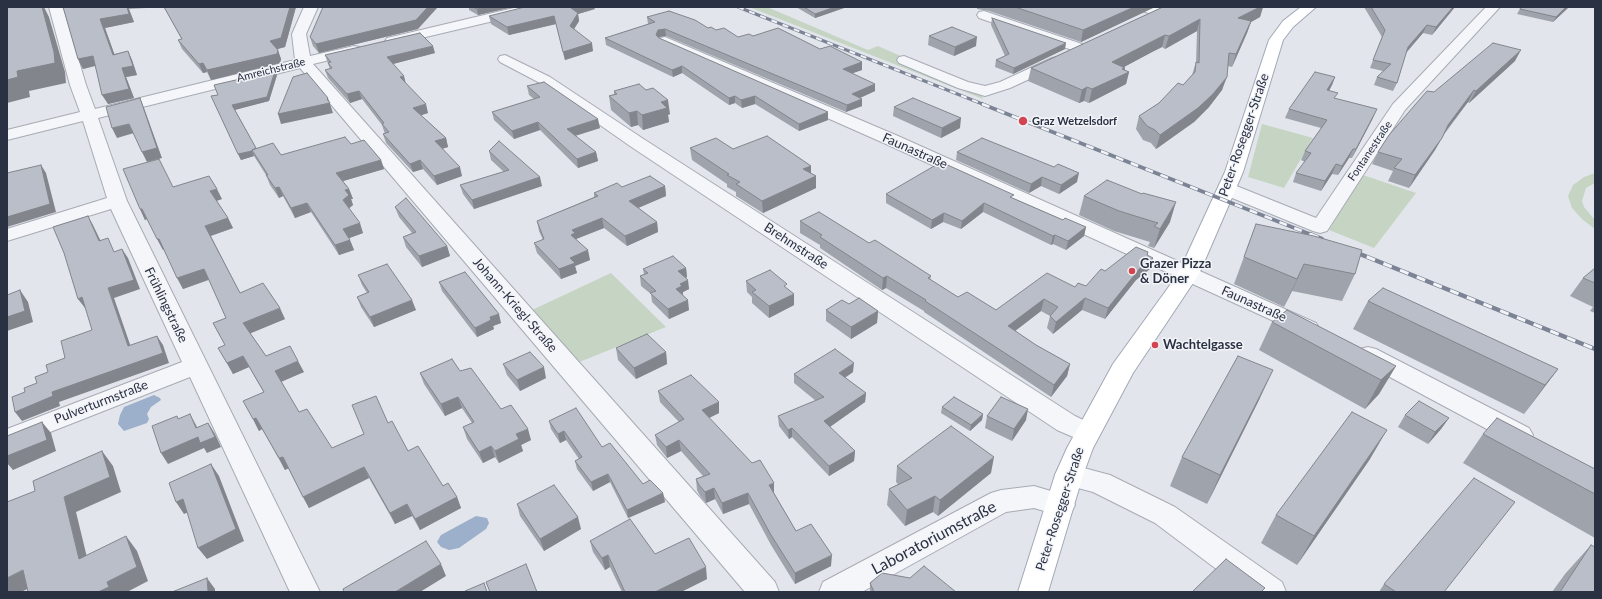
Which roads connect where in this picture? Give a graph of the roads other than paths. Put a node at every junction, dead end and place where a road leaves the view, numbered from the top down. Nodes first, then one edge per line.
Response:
1 (56, 7) edge
2 (311, 7) edge
3 (535, 7) edge
4 (1144, 7) edge
5 (1309, 7) edge
6 (1493, 7) edge
7 (1165, 9) edge
8 (984, 15) dead end
9 (1139, 22) edge
10 (665, 41) edge
11 (1097, 42) edge
12 (1083, 49) junction
13 (505, 59) dead end
14 (904, 60) dead end
15 (304, 62) junction
16 (88, 115) junction
17 (7, 135) edge
18 (1227, 188) junction
19 (117, 201) junction
20 (7, 235) edge
21 (1188, 274) junction
22 (1328, 337) edge
23 (1350, 347) edge
24 (195, 366) junction
25 (1087, 433) junction
26 (7, 439) edge
27 (1541, 446) edge
28 (1069, 475) junction
29 (1061, 505) junction
30 (305, 592) edge
31 (764, 592) edge
32 (834, 592) edge
33 (1033, 592) edge
34 (1271, 592) edge

1 - 16 street, Frühlingstraße
2 - 15 street
3 - 15 street, Amreichstraße
4 - 7 street
5 - 18 main road, Peter-Rosegger-Straße
6 - 18 street, Fontanestraße
7 - 9 street
8 - 12 street
10 - 21 street, Faunastraße
11 - 12 street
12 - 14 street
13 - 25 street, Brehmstraße
15 - 16 street, Amreichstraße
15 - 31 street, Johann-Kriegl-Straße
16 - 17 street, Amreichstraße
16 - 19 street, Frühlingstraße
18 - 21 main road, Peter-Rosegger-Straße
19 - 20 street
19 - 24 street, Frühlingstraße
21 - 22 street, Faunastraße
21 - 25 main road, Peter-Rosegger-Straße
23 - 27 street
24 - 26 street, Pulverturmstraße
24 - 30 street, Frühlingstraße
25 - 28 main road, Peter-Rosegger-Straße
28 - 29 main road, Peter-Rosegger-Straße
28 - 34 street
29 - 32 street, Laboratoriumstraße
29 - 33 main road, Peter-Rosegger-Straße

